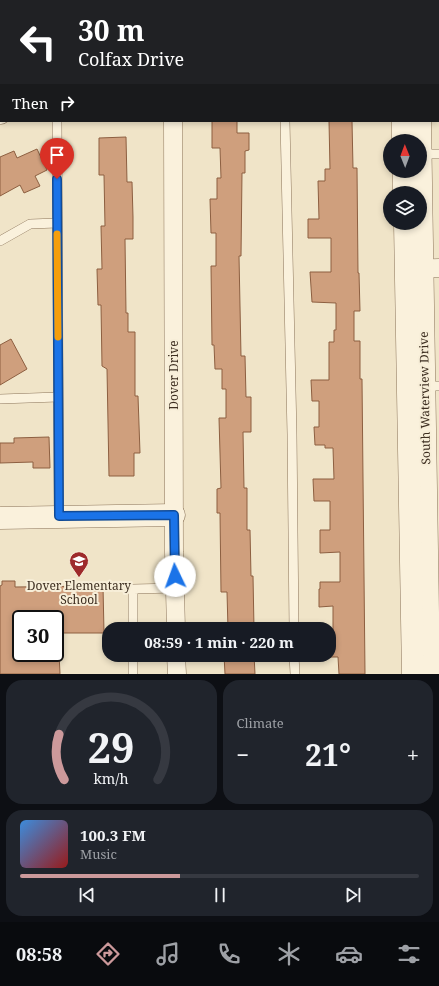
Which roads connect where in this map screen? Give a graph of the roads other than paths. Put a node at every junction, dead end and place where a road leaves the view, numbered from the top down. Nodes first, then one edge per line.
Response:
1 (57, 122) edge
2 (173, 122) edge
3 (285, 122) edge
4 (403, 122) edge
5 (420, 122) edge
6 (403, 134) edge
7 (420, 134) edge
8 (427, 154) edge
9 (439, 154) edge
10 (420, 178) edge
11 (57, 223) junction
12 (408, 230) edge
13 (0, 240) edge
14 (422, 269) edge
15 (432, 386) edge
16 (58, 397) junction
17 (0, 399) edge
18 (425, 502) edge
19 (174, 515) junction
20 (59, 516) junction
21 (0, 518) edge
22 (176, 588) junction
23 (434, 619) edge
24 (133, 622) edge
25 (176, 622) edge
26 (294, 622) edge
27 (133, 662) edge
28 (176, 662) edge
29 (294, 662) edge
30 (133, 674) edge
31 (177, 674) edge
32 (295, 674) edge
33 (413, 674) edge
34 (430, 674) edge

1 - 11 lane
2 - 19 street, Dover Drive
3 - 26 lane
4 - 6 street
5 - 7 street, South Waterview Drive
8 - 9 lane
10 - 14 street, South Waterview Drive
11 - 13 lane
11 - 16 lane
12 - 14 street, South Waterview Drive
14 - 15 street, South Waterview Drive
14 - 18 street, South Waterview Drive
15 - 18 street, South Waterview Drive
16 - 17 lane
16 - 20 lane
18 - 23 street, South Waterview Drive
18 - 33 street, South Waterview Drive
19 - 20 street
19 - 22 street, Dover Drive
20 - 21 street
22 - 24 lane
22 - 25 street, Dover Drive
23 - 34 street, South Waterview Drive
27 - 30 lane
28 - 31 street
29 - 32 lane

